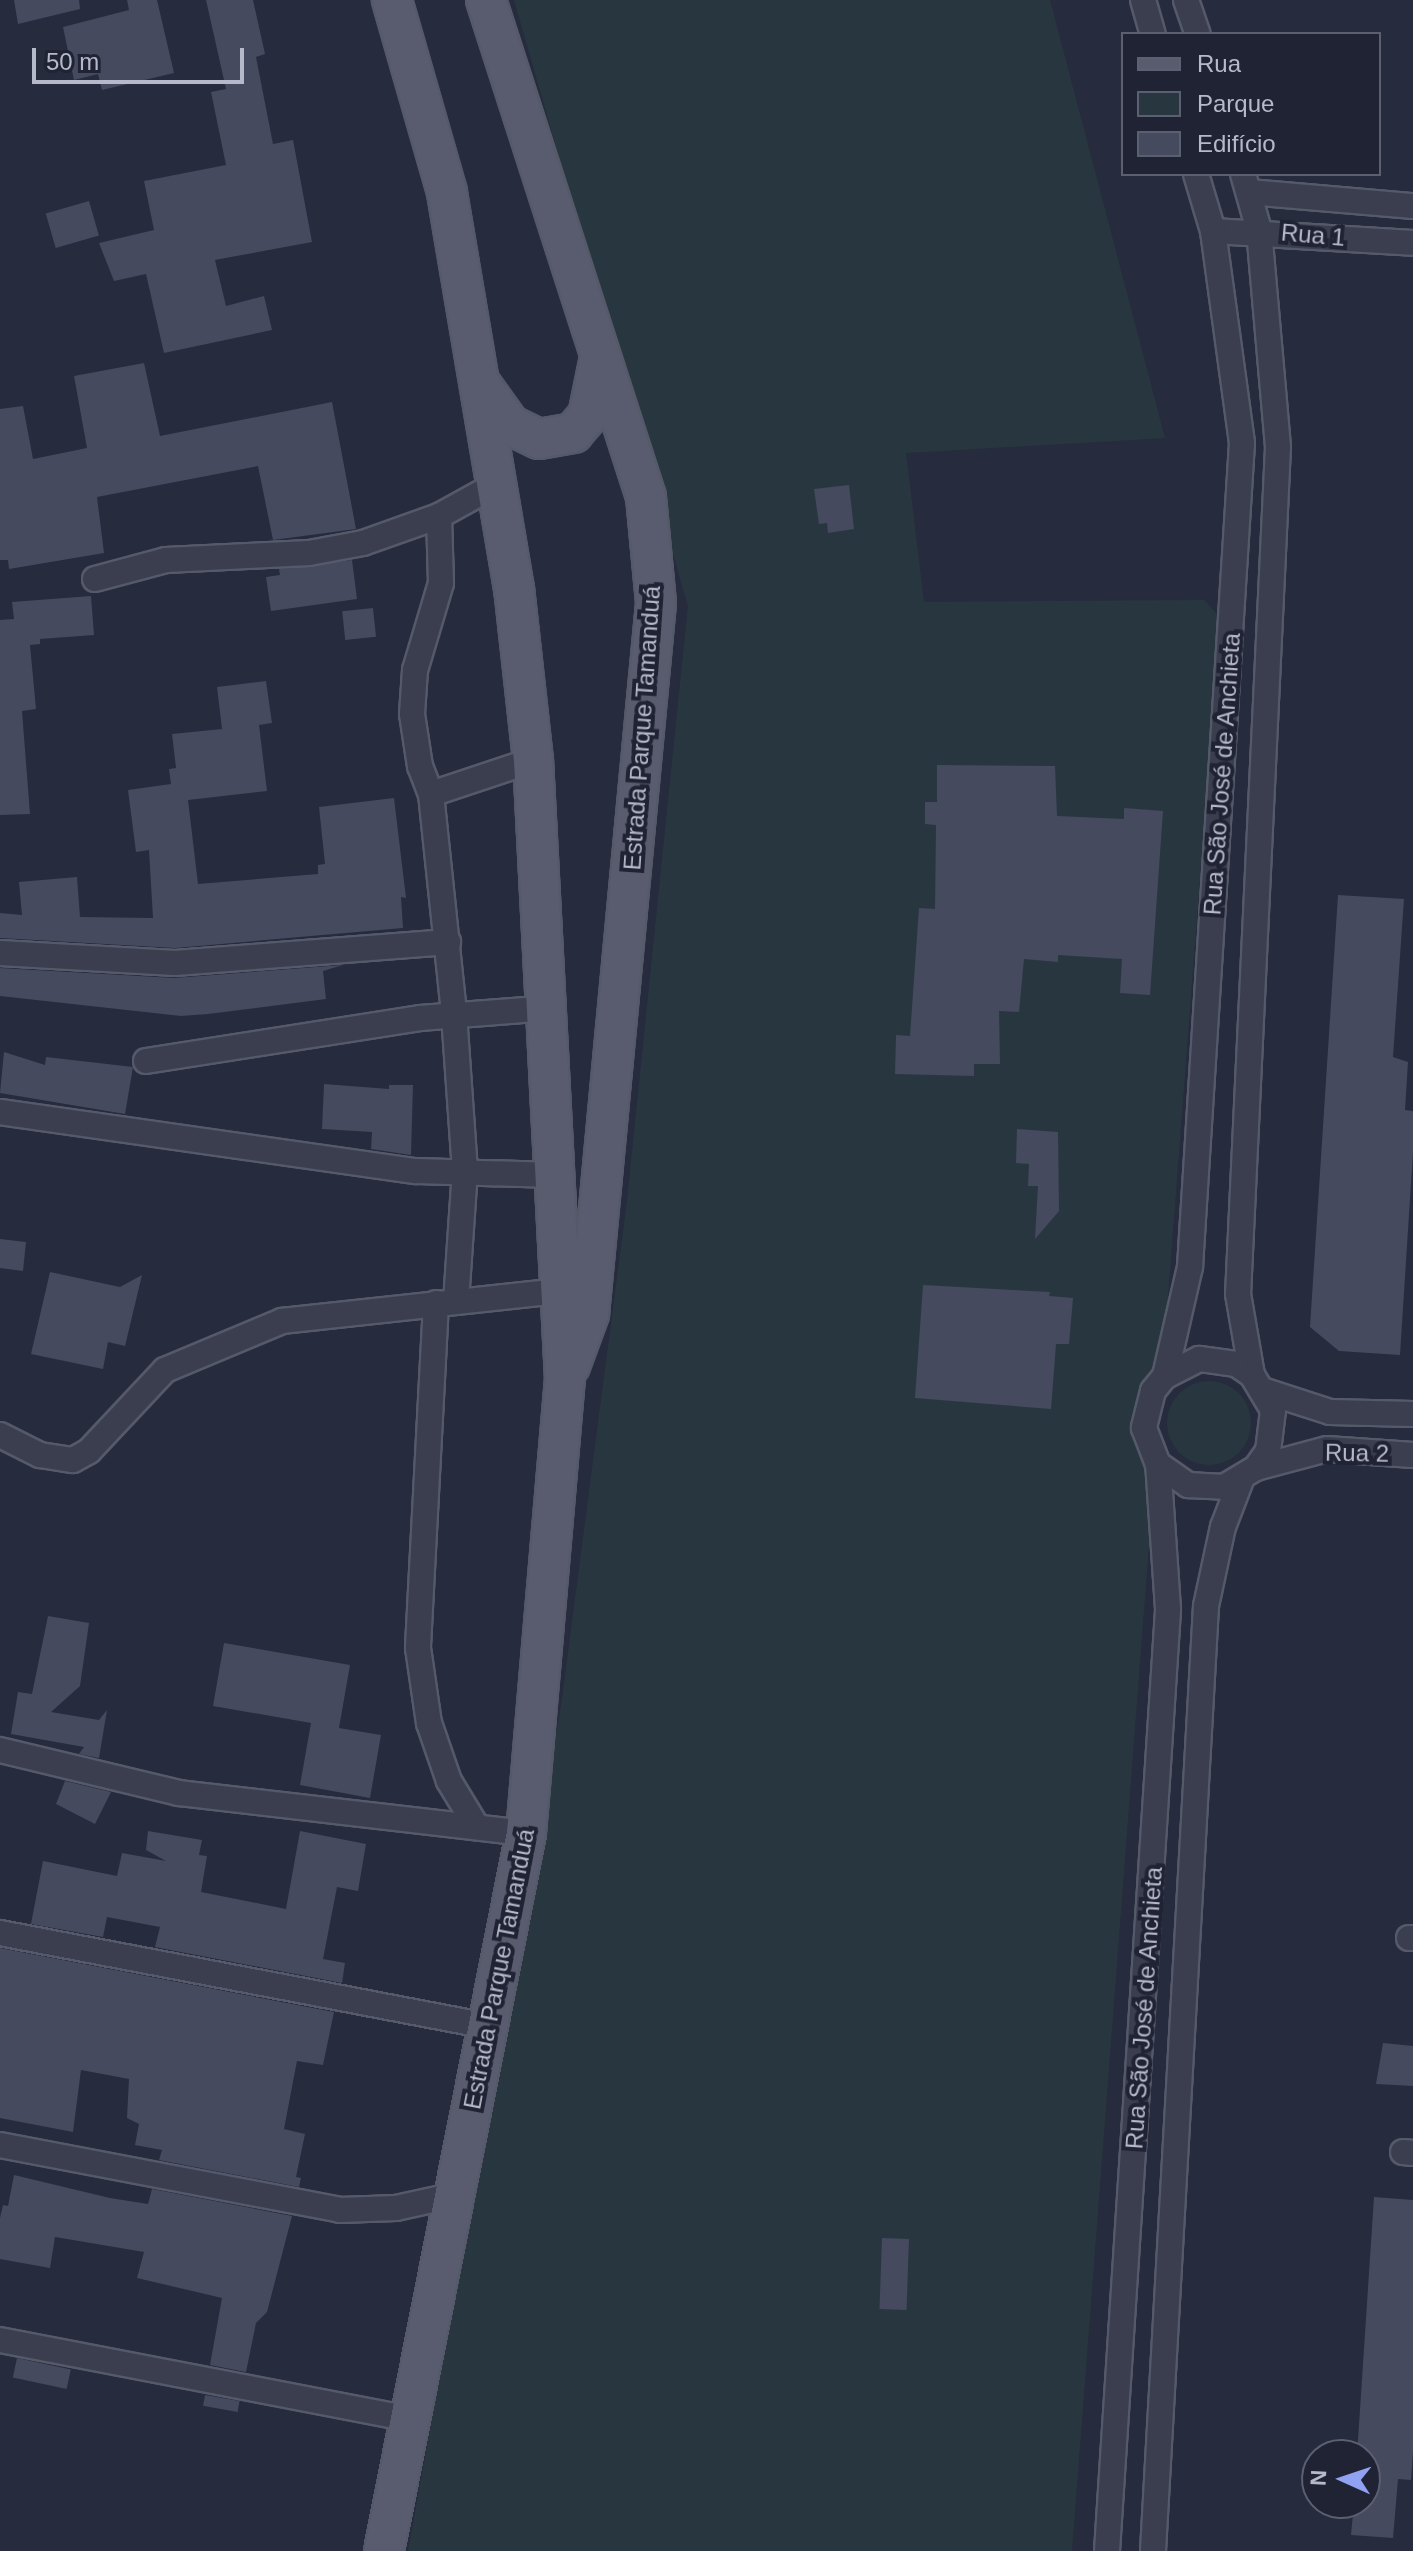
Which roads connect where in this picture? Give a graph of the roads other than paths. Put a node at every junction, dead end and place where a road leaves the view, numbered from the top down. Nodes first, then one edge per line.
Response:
1 (392, 0) edge
2 (486, 0) edge
3 (1143, 0) edge
4 (1186, 0) edge
5 (1152, 32) edge
6 (1197, 32) edge
7 (1197, 176) edge
8 (1246, 183) edge
9 (1413, 206) edge
10 (1259, 230) junction
11 (1213, 231) junction
12 (1413, 243) edge
13 (601, 355) junction
14 (480, 383) junction
15 (495, 485) junction
16 (439, 516) junction
17 (95, 579) dead end
18 (533, 760) junction
19 (431, 794) junction
20 (448, 942) junction
21 (0, 953) edge
22 (549, 1008) junction
23 (454, 1014) junction
24 (146, 1061) dead end
25 (0, 1112) edge
26 (465, 1170) junction
27 (554, 1175) junction
28 (559, 1291) junction
29 (446, 1302) junction
30 (1165, 1376) junction
31 (565, 1380) junction
32 (1259, 1383) junction
33 (1413, 1414) edge
34 (0, 1435) edge
35 (1413, 1455) edge
36 (1158, 1464) junction
37 (1248, 1474) junction
38 (0, 1750) edge
39 (477, 1827) junction
40 (526, 1833) junction
41 (0, 1933) edge
42 (488, 2026) junction
43 (0, 2145) edge
44 (455, 2195) junction
45 (0, 2340) edge
46 (412, 2419) junction
47 (384, 2551) edge
48 (1107, 2551) edge
49 (1153, 2551) edge

1 - 14 main road, Estrada Parque Tamanduá
2 - 13 main road, Estrada Parque Tamanduá
3 - 5 street
4 - 6 street
7 - 11 street, Rua São José de Anchieta
8 - 9 street, Rua 1
8 - 10 street, Rua São José de Anchieta
10 - 11 street, Rua 1
10 - 12 street, Rua 1
10 - 32 street, Rua São José de Anchieta
11 - 30 street, Rua São José de Anchieta
13 - 14 main road
13 - 31 main road, Estrada Parque Tamanduá
14 - 15 main road, Estrada Parque Tamanduá
15 - 16 street
15 - 18 main road, Estrada Parque Tamanduá
16 - 17 street
16 - 19 street
18 - 19 street
18 - 22 main road, Estrada Parque Tamanduá
19 - 20 street
20 - 21 street
20 - 23 street
22 - 23 street
22 - 27 main road, Estrada Parque Tamanduá
23 - 24 street
23 - 26 street
25 - 26 street
26 - 27 street
26 - 29 street
27 - 28 main road, Estrada Parque Tamanduá
28 - 29 street
28 - 31 main road, Estrada Parque Tamanduá
29 - 34 street
29 - 39 street
30 - 32 street
30 - 36 street, Rua São José de Anchieta
31 - 40 main road, Estrada Parque Tamanduá
32 - 33 street, Rua 2
32 - 37 street, Rua São José de Anchieta
35 - 37 street, Rua 2
36 - 37 street
36 - 48 street, Rua São José de Anchieta
37 - 49 street, Rua São José de Anchieta
38 - 39 street
39 - 40 street
40 - 42 main road, Estrada Parque Tamanduá
41 - 42 street
42 - 44 main road, Estrada Parque Tamanduá
43 - 44 street
44 - 46 main road, Estrada Parque Tamanduá
45 - 46 street
46 - 47 main road, Estrada Parque Tamanduá

